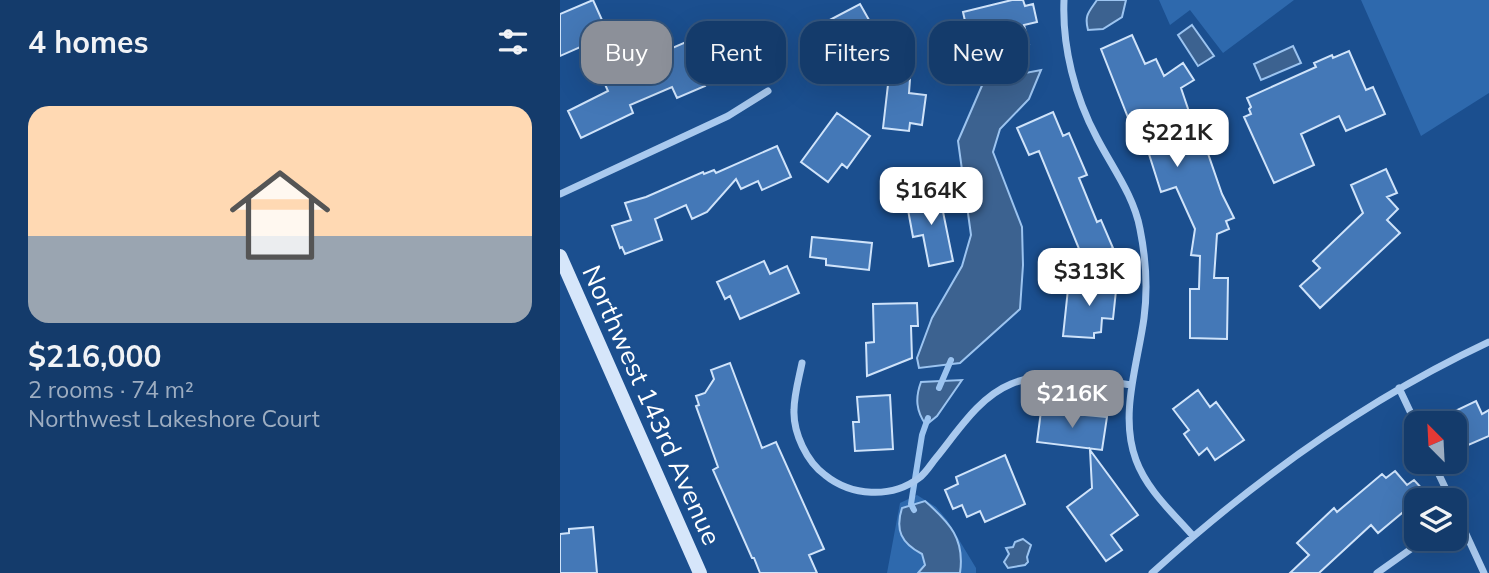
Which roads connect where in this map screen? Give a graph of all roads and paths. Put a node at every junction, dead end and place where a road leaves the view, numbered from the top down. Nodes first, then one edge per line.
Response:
1 (1064, 0) edge
2 (768, 91) dead end
3 (560, 194) edge
4 (560, 256) edge
5 (1489, 342) edge
6 (802, 363) dead end
7 (1132, 385) junction
8 (1399, 388) junction
9 (1410, 411) edge
10 (1193, 536) junction
11 (1467, 539) edge
12 (1408, 551) edge
13 (700, 573) edge
14 (1153, 573) edge
15 (1377, 573) edge
16 (1484, 573) edge

1 - 7 street
2 - 3 street
4 - 13 main road, Northwest 143rd Avenue
5 - 8 street
6 - 7 street
7 - 10 street
8 - 9 street
8 - 10 street
10 - 14 street
11 - 16 street
12 - 15 street

